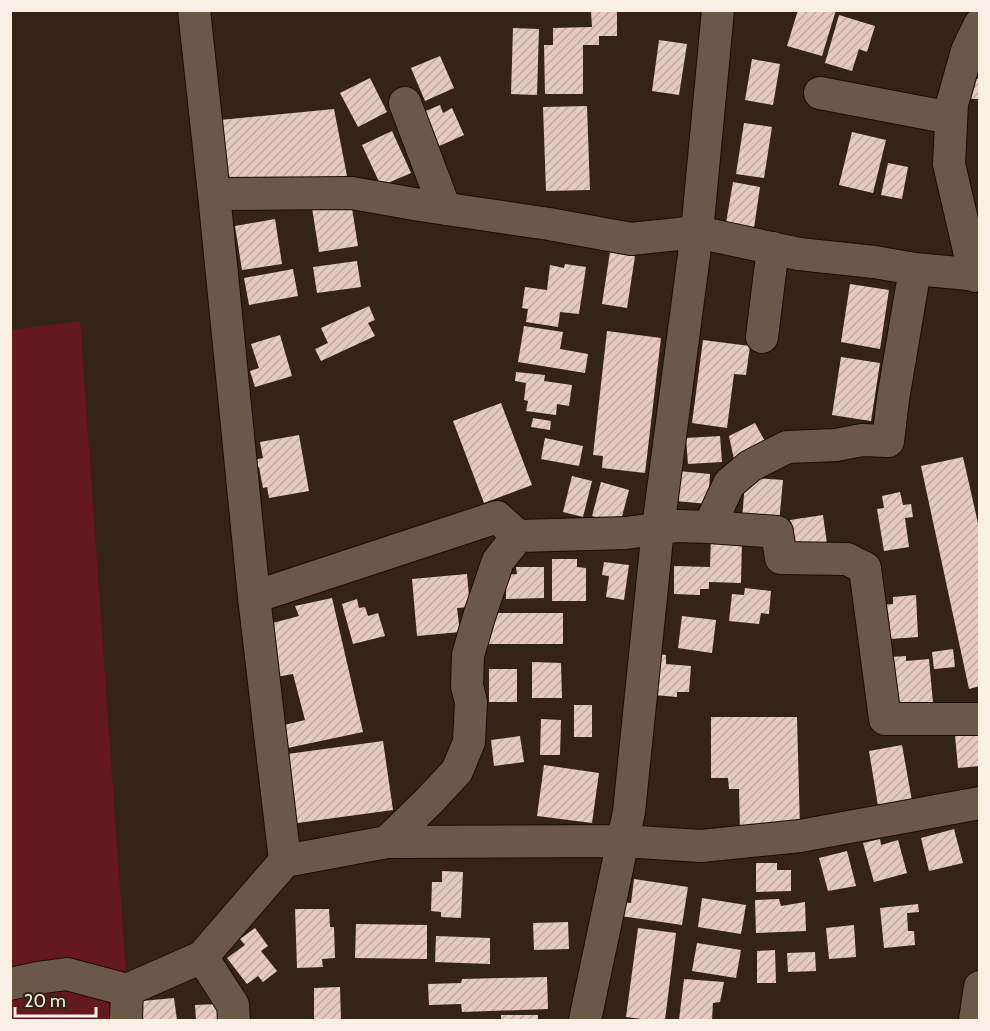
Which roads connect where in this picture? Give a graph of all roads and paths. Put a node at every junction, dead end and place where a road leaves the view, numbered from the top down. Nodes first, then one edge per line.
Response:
1 (194, 10) edge
2 (718, 10) edge
3 (980, 24) edge
4 (820, 93) dead end
5 (405, 103) dead end
6 (951, 118) junction
7 (214, 194) junction
8 (445, 208) junction
9 (698, 232) junction
10 (773, 248) junction
11 (915, 269) junction
12 (977, 276) edge
13 (762, 337) dead end
14 (709, 527) junction
15 (658, 528) junction
16 (518, 536) junction
17 (254, 597) junction
18 (980, 719) edge
19 (980, 802) edge
20 (623, 841) junction
21 (387, 842) junction
22 (285, 861) junction
23 (202, 957) junction
24 (10, 984) edge
25 (126, 1005) edge
26 (234, 1020) edge
27 (585, 1020) edge

1 - 7 street
2 - 9 street
3 - 6 street
4 - 6 street
5 - 8 street
6 - 12 street
7 - 8 street
7 - 17 street
8 - 9 street
9 - 10 street
9 - 15 street
10 - 11 street
10 - 13 street
11 - 12 street
11 - 14 street
14 - 15 street
14 - 18 street
15 - 16 street
15 - 20 street
16 - 17 street
16 - 21 street
17 - 22 street
19 - 20 street
20 - 21 street
20 - 27 street
21 - 22 street
22 - 23 street
23 - 25 street
23 - 26 street
24 - 25 street

